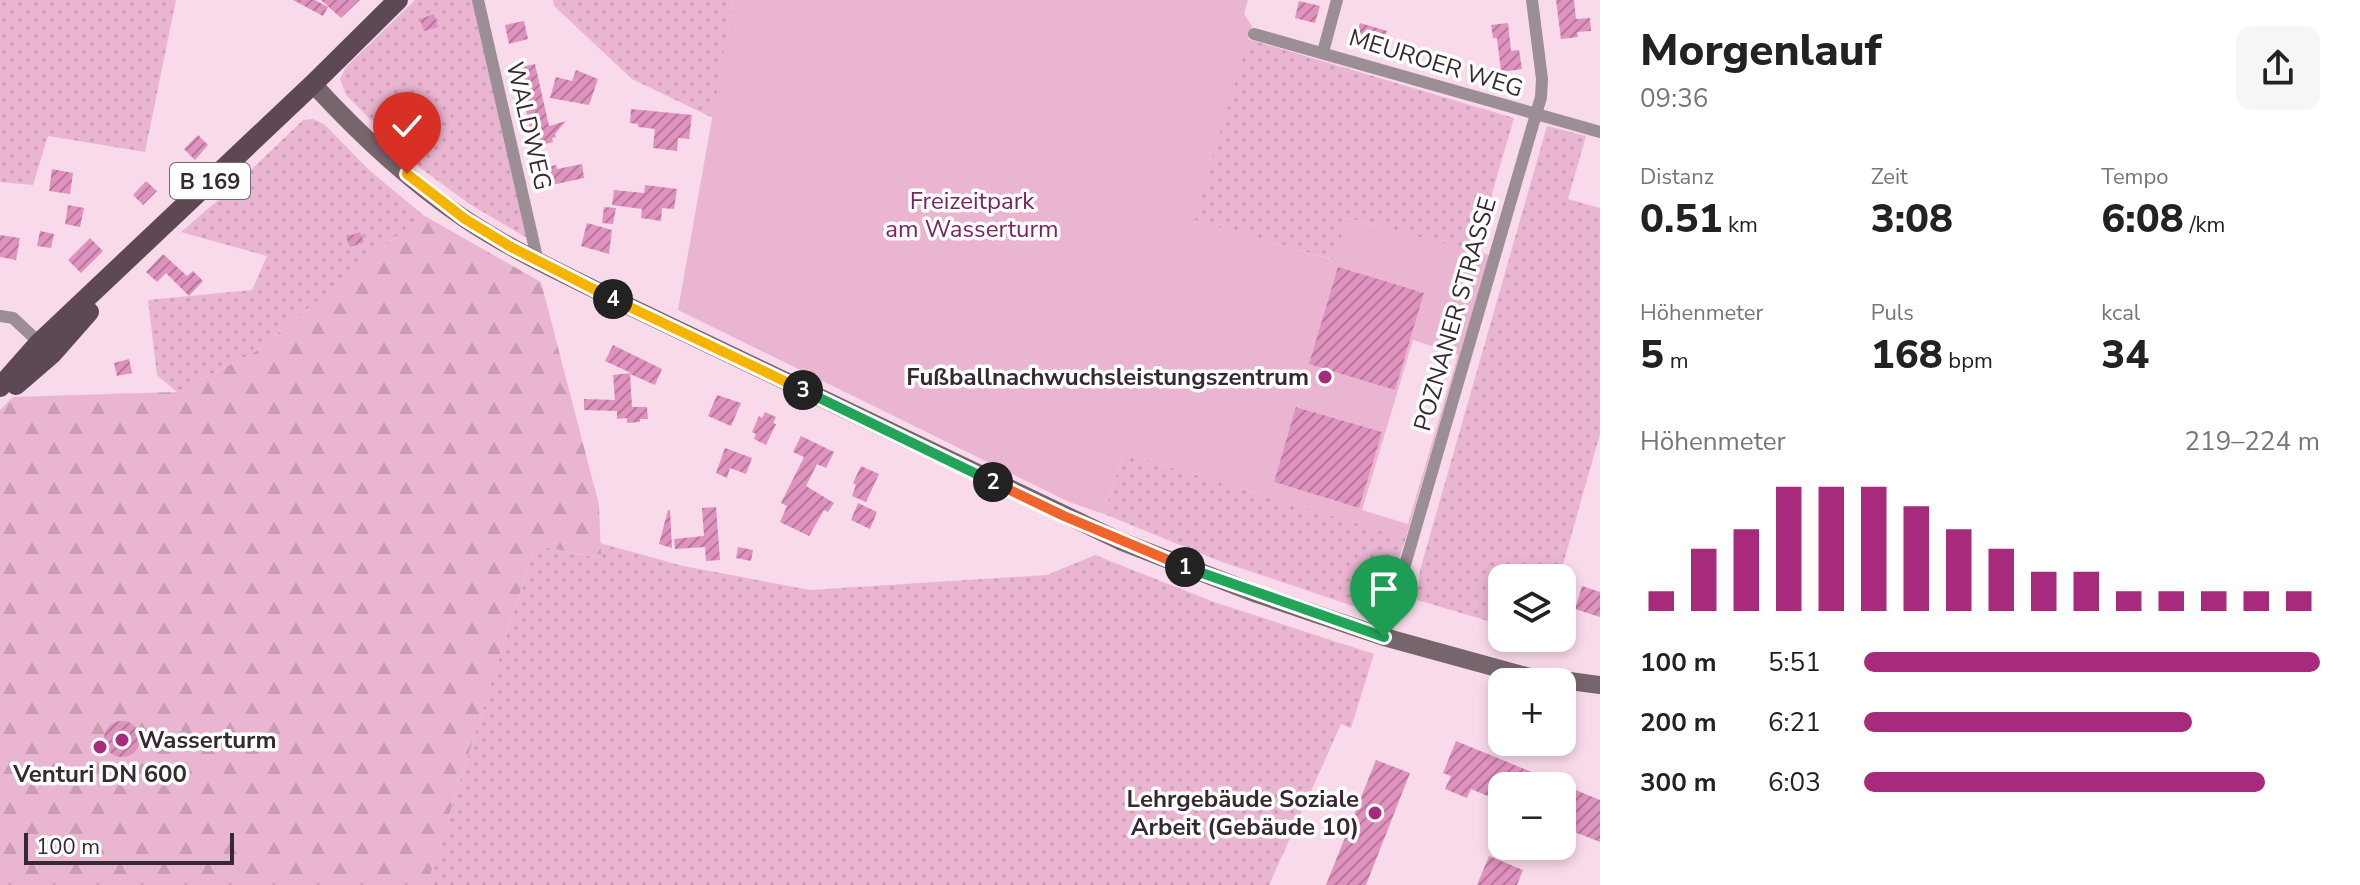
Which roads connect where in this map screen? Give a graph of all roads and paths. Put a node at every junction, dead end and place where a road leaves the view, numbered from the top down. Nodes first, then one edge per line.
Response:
1 (398, 0) edge
2 (478, 0) edge
3 (1337, 0) edge
4 (1532, 0) edge
5 (1254, 34) dead end
6 (1323, 52) junction
7 (313, 84) junction
8 (1536, 116) junction
9 (1600, 132) edge
10 (538, 262) junction
11 (0, 316) edge
12 (45, 348) junction
13 (0, 387) edge
14 (0, 398) edge
15 (1384, 637) junction
16 (1499, 668) edge
17 (1576, 682) edge
18 (1600, 685) edge
19 (1576, 690) edge
20 (1600, 697) edge

1 - 7 main road, B 169
2 - 10 street, WALDWEG
3 - 6 street, MEUROER WEG
4 - 8 street, POZNANER STRASSE
5 - 6 street, MEUROER WEG
6 - 8 street, MEUROER WEG
7 - 10 main road
7 - 12 main road, B 169
8 - 9 street, MEUROER WEG
8 - 15 street, POZNANER STRASSE
10 - 15 main road
11 - 12 street
12 - 13 main road, B 169
12 - 14 main road, B 169
15 - 16 main road
17 - 18 main road
19 - 20 main road

